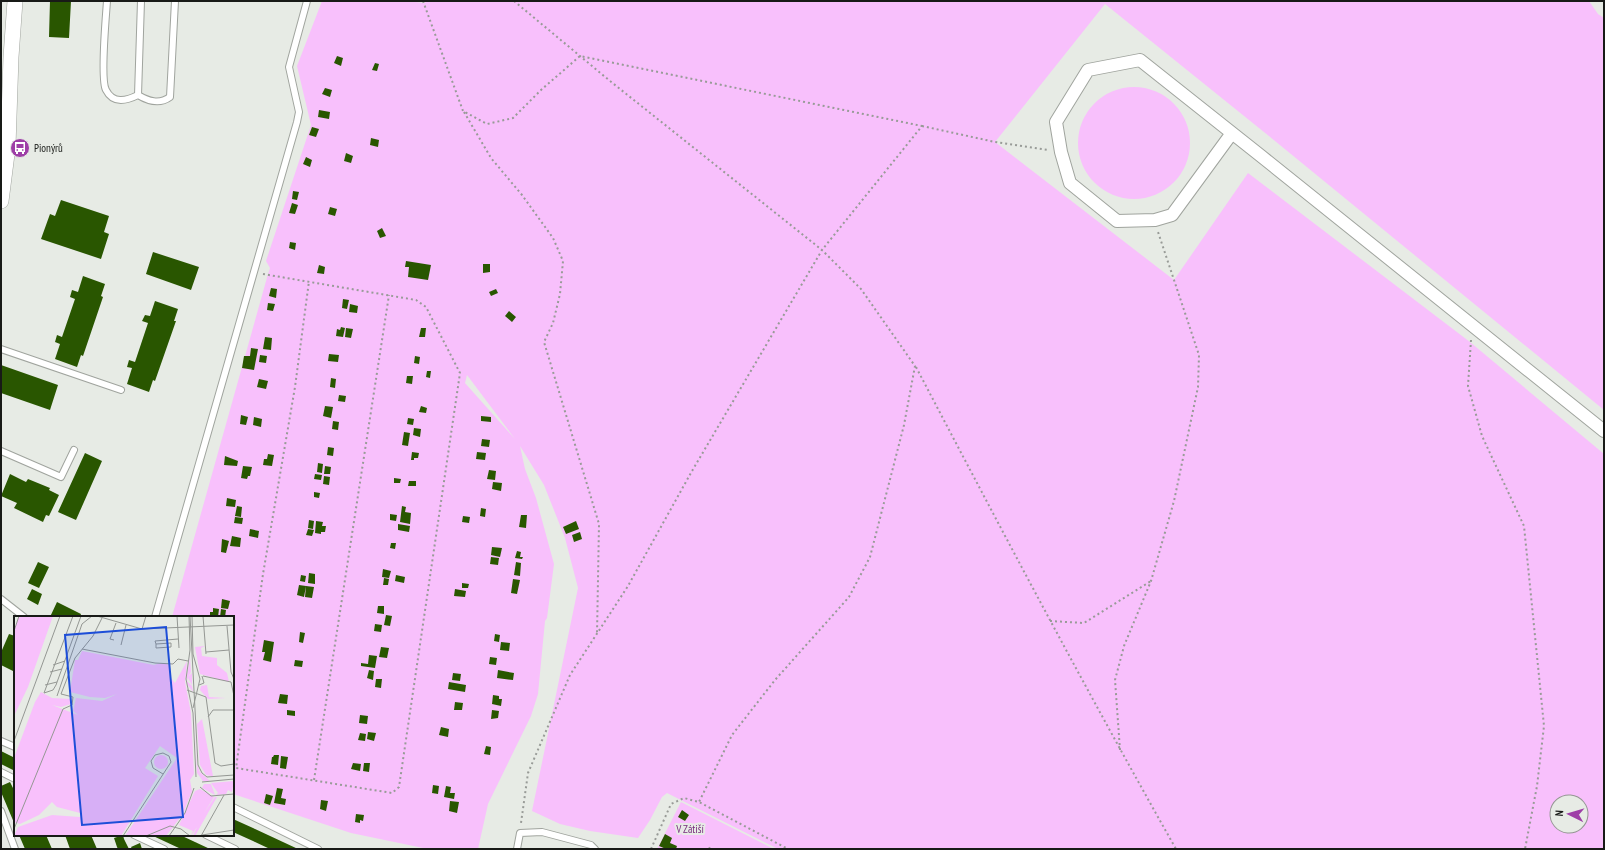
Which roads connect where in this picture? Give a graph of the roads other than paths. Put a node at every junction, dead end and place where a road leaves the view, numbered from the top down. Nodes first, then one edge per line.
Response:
1 (15, 1) edge
2 (107, 1) edge
3 (141, 1) edge
4 (175, 1) edge
5 (307, 1) edge
6 (138, 95) junction
7 (1232, 133) junction
8 (1, 200) edge
9 (1, 350) edge
10 (121, 390) dead end
11 (1604, 431) edge
12 (74, 450) dead end
13 (1, 451) edge
14 (1, 599) edge
15 (23, 616) edge
16 (156, 616) edge
17 (1, 741) edge
18 (14, 747) edge
19 (1, 772) edge
20 (14, 778) edge
21 (234, 807) edge
22 (1, 810) edge
23 (136, 836) edge
24 (208, 836) edge
25 (161, 848) edge
26 (15, 849) edge
27 (235, 849) edge
28 (318, 849) edge
29 (517, 849) edge
30 (595, 849) edge

1 - 8 street
2 - 6 lane
3 - 6 lane
4 - 6 lane
5 - 16 lane
7 - 7 street
7 - 11 street
9 - 10 lane
12 - 13 lane
14 - 15 lane
17 - 18 lane
19 - 20 lane
21 - 28 lane
22 - 26 lane
23 - 25 lane
24 - 27 lane
29 - 30 lane

